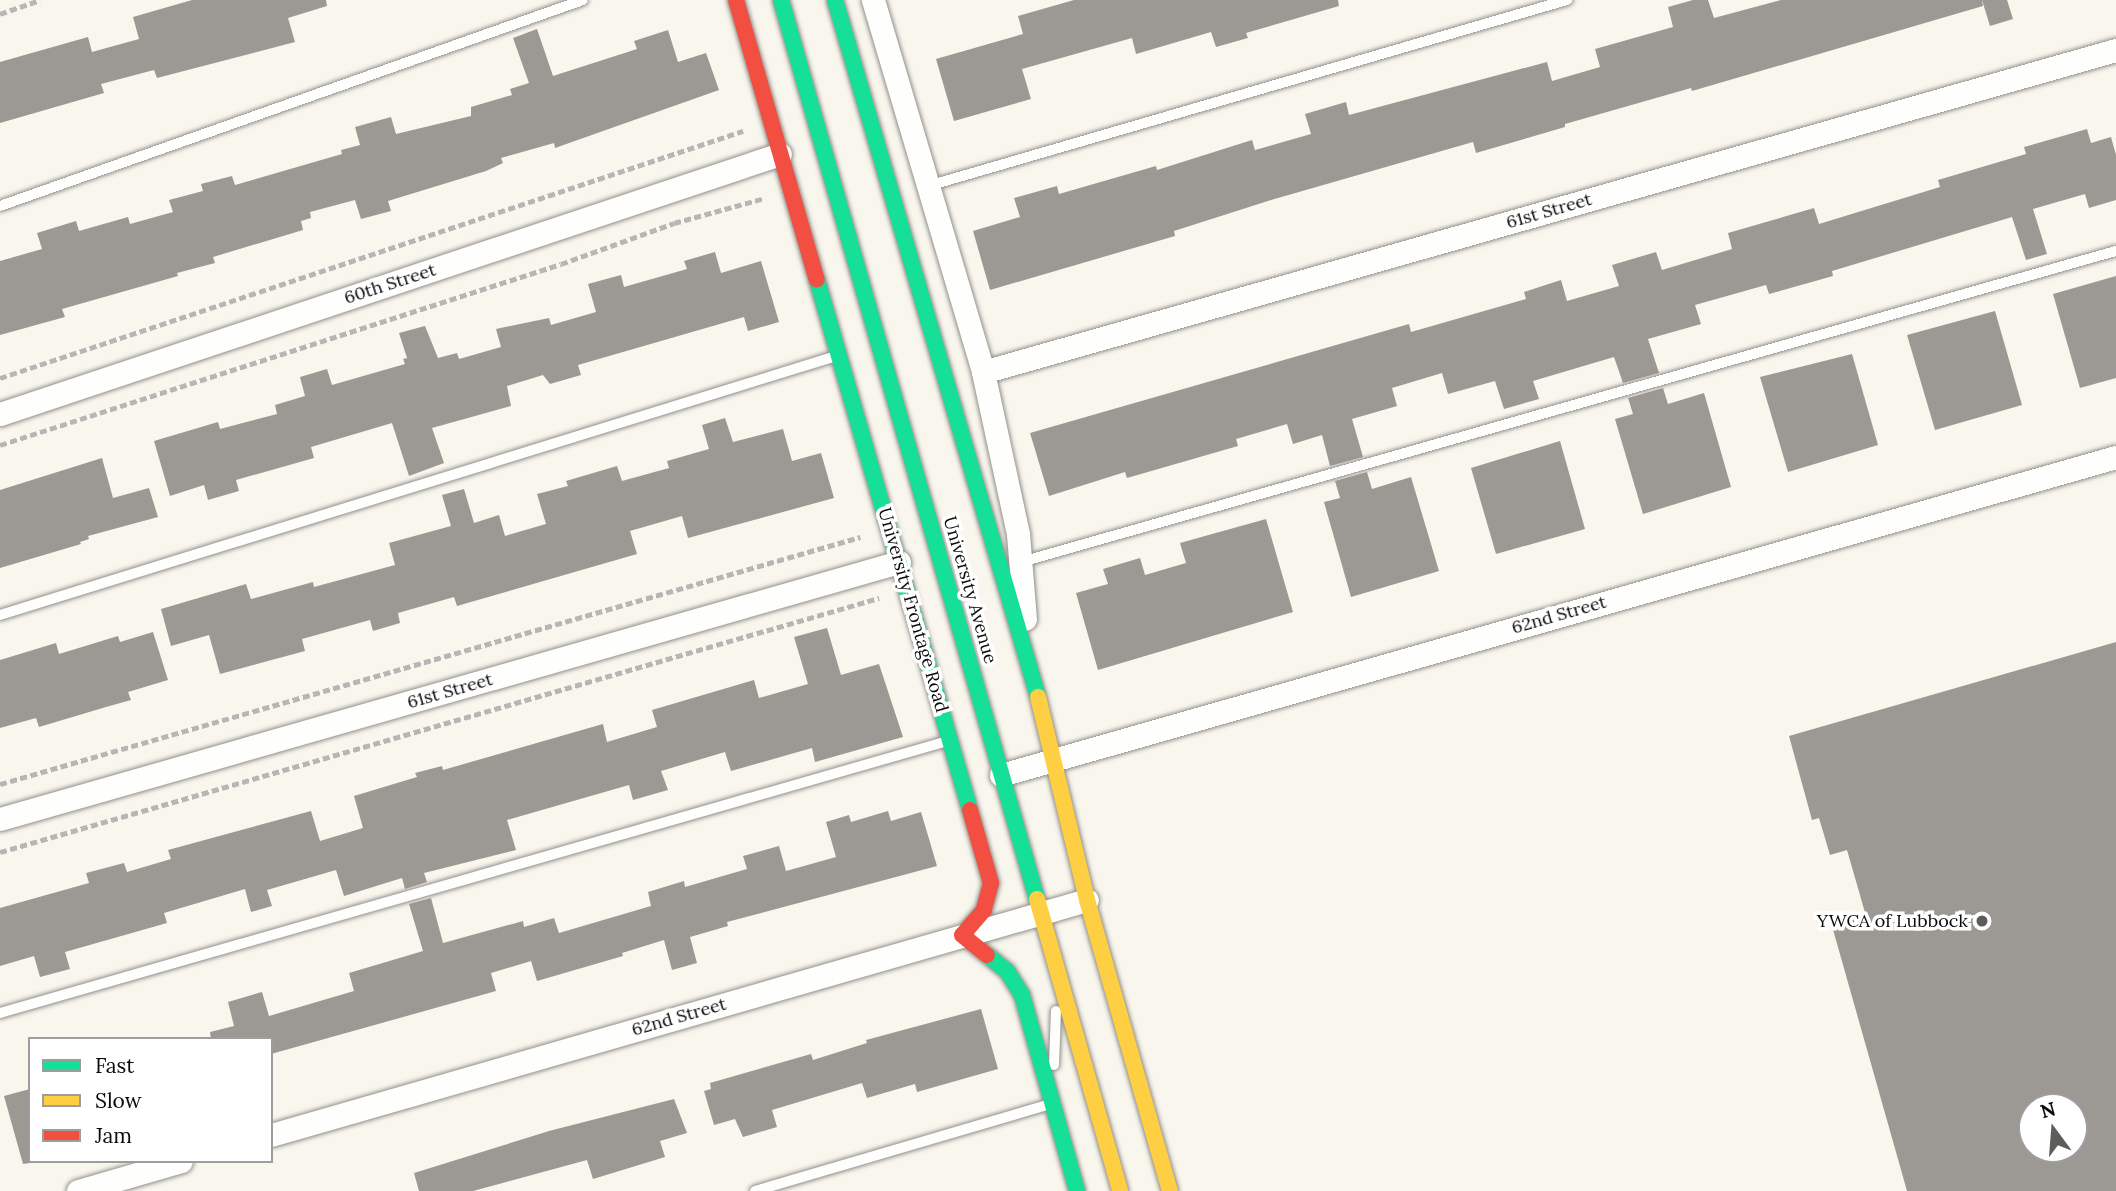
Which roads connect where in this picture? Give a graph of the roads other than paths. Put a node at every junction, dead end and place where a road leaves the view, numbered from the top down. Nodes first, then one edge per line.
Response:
1 (583, 0) edge
2 (736, 0) edge
3 (781, 0) edge
4 (835, 0) edge
5 (873, 0) edge
6 (1567, 0) edge
7 (2116, 50) edge
8 (780, 154) junction
9 (928, 186) junction
10 (0, 206) edge
11 (2116, 251) edge
12 (839, 355) junction
13 (983, 372) junction
14 (0, 414) edge
15 (2116, 457) edge
16 (899, 562) junction
17 (1021, 562) junction
18 (0, 615) edge
19 (1026, 647) junction
20 (951, 740) junction
21 (1052, 760) junction
22 (1001, 775) junction
23 (0, 819) edge
24 (1087, 900) junction
25 (1041, 913) junction
26 (962, 935) junction
27 (1058, 973) junction
28 (0, 1013) edge
29 (1052, 1103) junction
30 (273, 1134) edge
31 (174, 1163) edge
32 (78, 1191) edge
33 (755, 1191) edge
34 (1077, 1191) edge
35 (1120, 1191) edge
36 (1170, 1191) edge

1 - 10 lane
2 - 8 main road, University Frontage Road
3 - 22 main road, University Avenue
4 - 19 main road, University Avenue
5 - 9 street
6 - 9 lane
7 - 13 street, 61st Street
8 - 12 main road, University Frontage Road
8 - 14 street, 60th Street
9 - 13 street
11 - 17 lane
12 - 16 main road, University Frontage Road
12 - 18 lane
13 - 17 street
15 - 21 street, 62nd Street
16 - 20 main road, University Frontage Road
16 - 23 street, 61st Street
17 - 19 street
19 - 21 main road, University Avenue
20 - 26 main road, University Frontage Road
20 - 28 lane
21 - 22 street, 62nd Street
21 - 24 main road, University Avenue
22 - 25 main road, University Avenue
24 - 25 street, 62nd Street
24 - 36 main road, University Avenue
25 - 26 street, 62nd Street
25 - 27 main road, University Avenue
26 - 29 main road
26 - 30 street, 62nd Street
27 - 29 lane
27 - 35 main road, University Avenue
29 - 33 lane
29 - 34 main road
31 - 32 street

